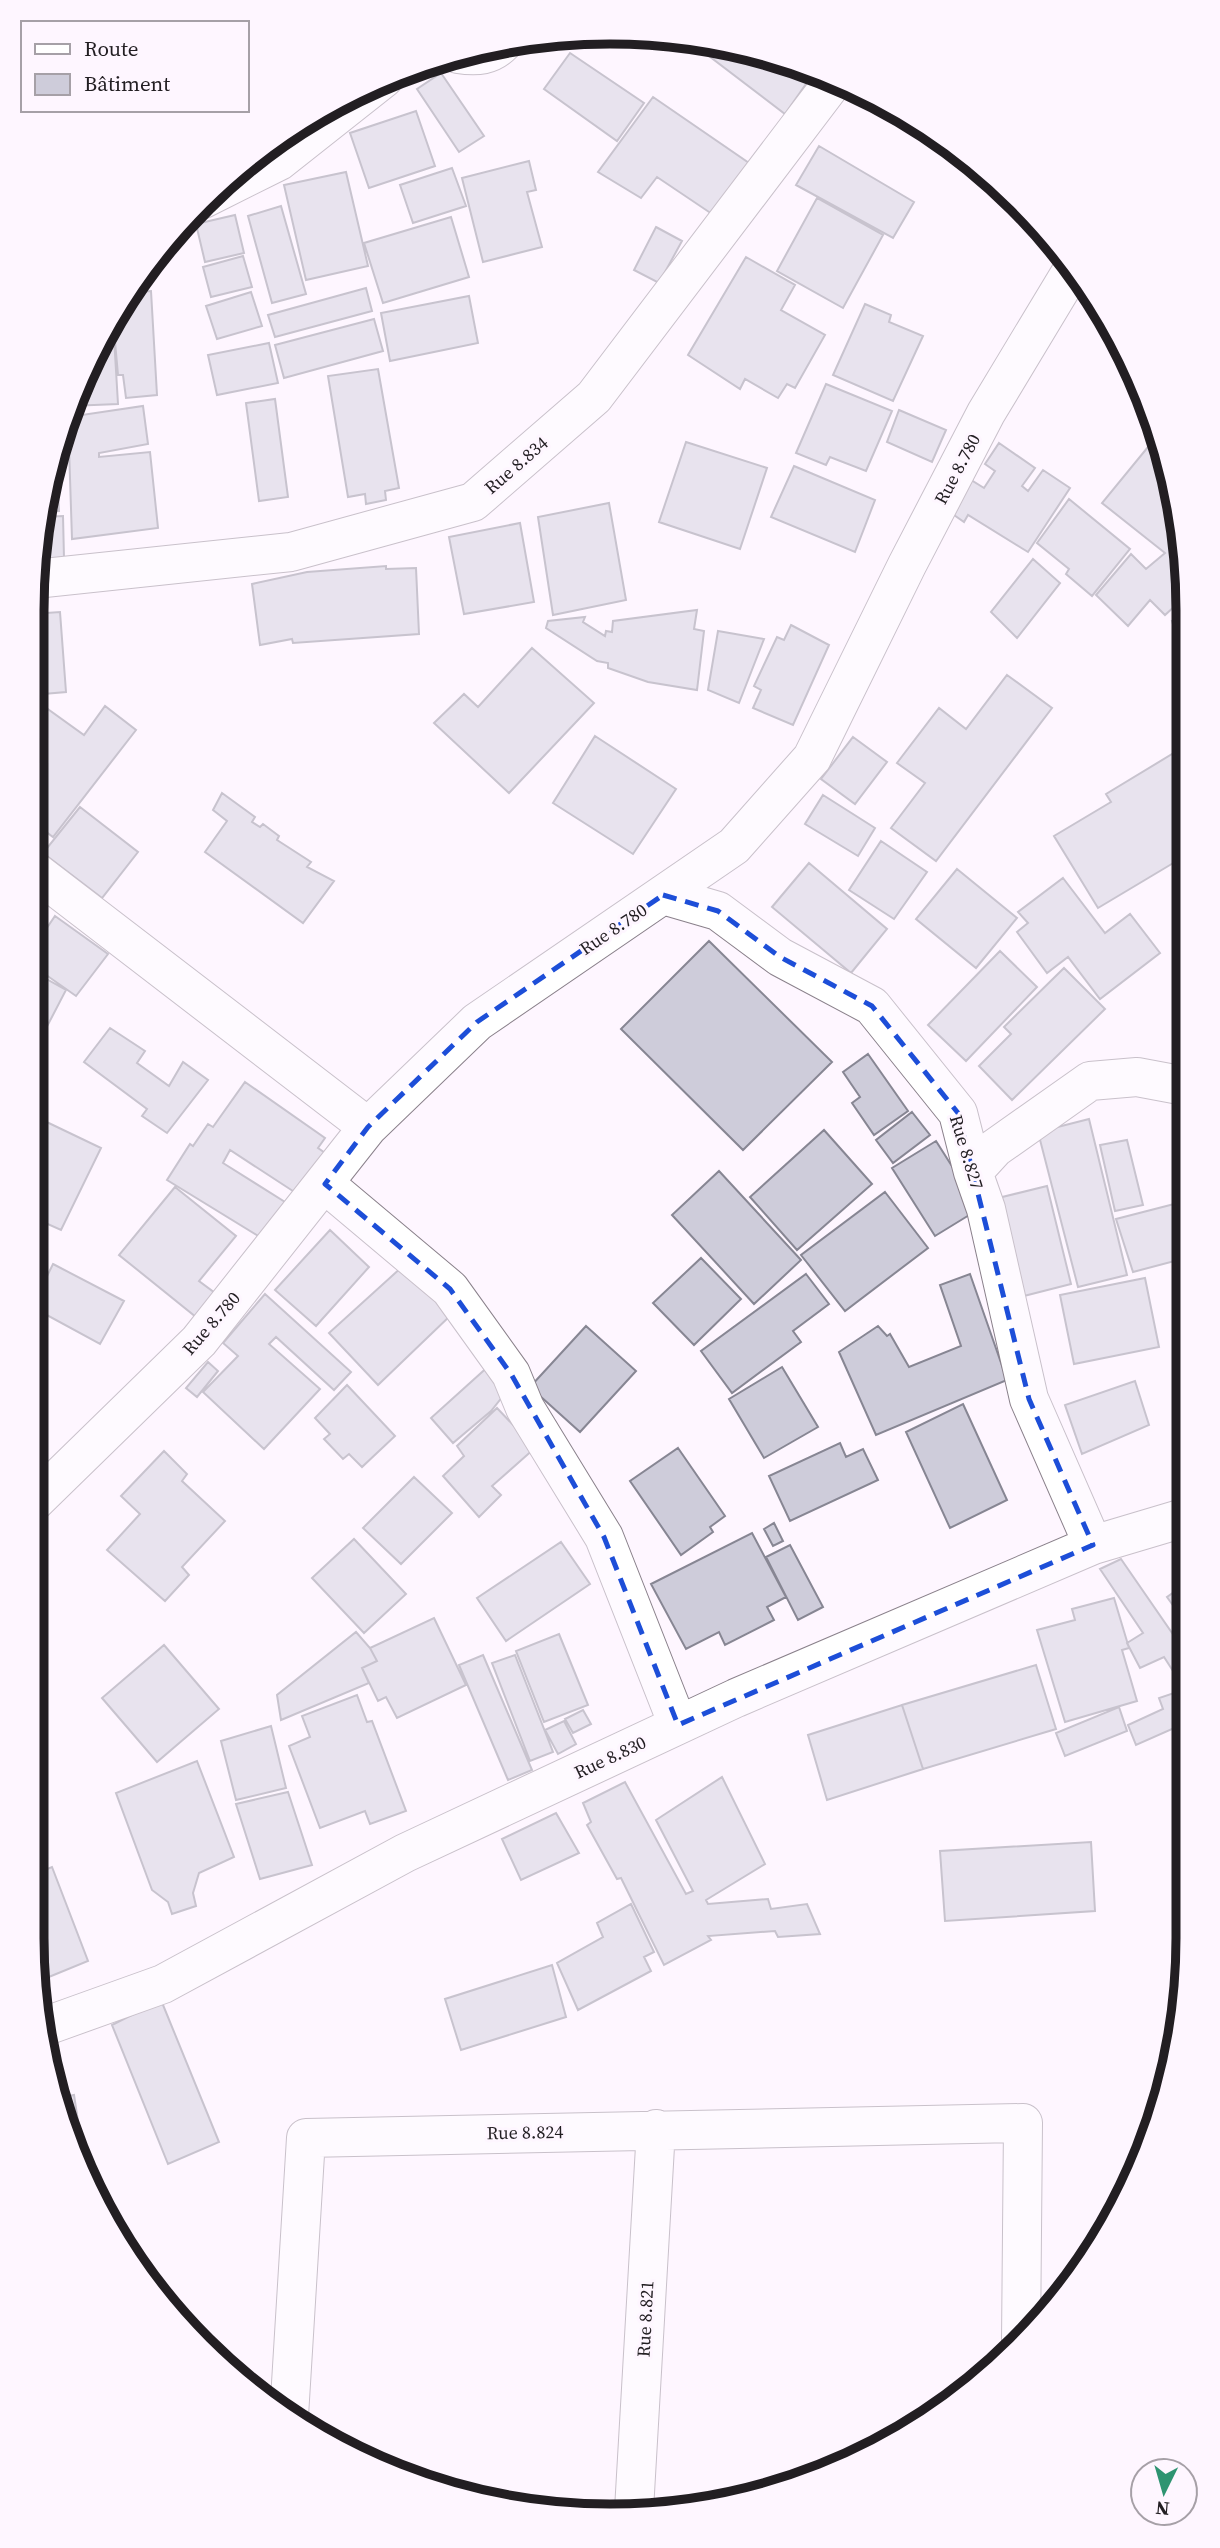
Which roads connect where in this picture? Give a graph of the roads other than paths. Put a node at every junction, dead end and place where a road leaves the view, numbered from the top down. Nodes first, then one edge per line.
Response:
1 (829, 88) edge
2 (339, 113) edge
3 (243, 179) edge
4 (1068, 277) edge
5 (45, 578) edge
6 (44, 878) edge
7 (663, 895) junction
8 (1176, 1084) edge
9 (368, 1126) junction
10 (973, 1172) junction
11 (325, 1184) junction
12 (44, 1492) edge
13 (1176, 1520) edge
14 (1093, 1545) junction
15 (678, 1725) junction
16 (51, 2024) edge
17 (656, 2129) junction
18 (1021, 2326) edge
19 (290, 2405) edge
20 (634, 2503) edge

1 - 5 street, Rue 8.834
2 - 3 street
4 - 7 street, Rue 8.780
6 - 9 street
7 - 9 street, Rue 8.780
7 - 10 street, Rue 8.827
8 - 10 street
9 - 11 street, Rue 8.780
10 - 14 street, Rue 8.827
11 - 12 street, Rue 8.780
11 - 15 street
13 - 14 street, Rue 8.830
14 - 15 street, Rue 8.830
15 - 16 street, Rue 8.830
17 - 18 street, Rue 8.824
17 - 19 street, Rue 8.824
17 - 20 street, Rue 8.821

